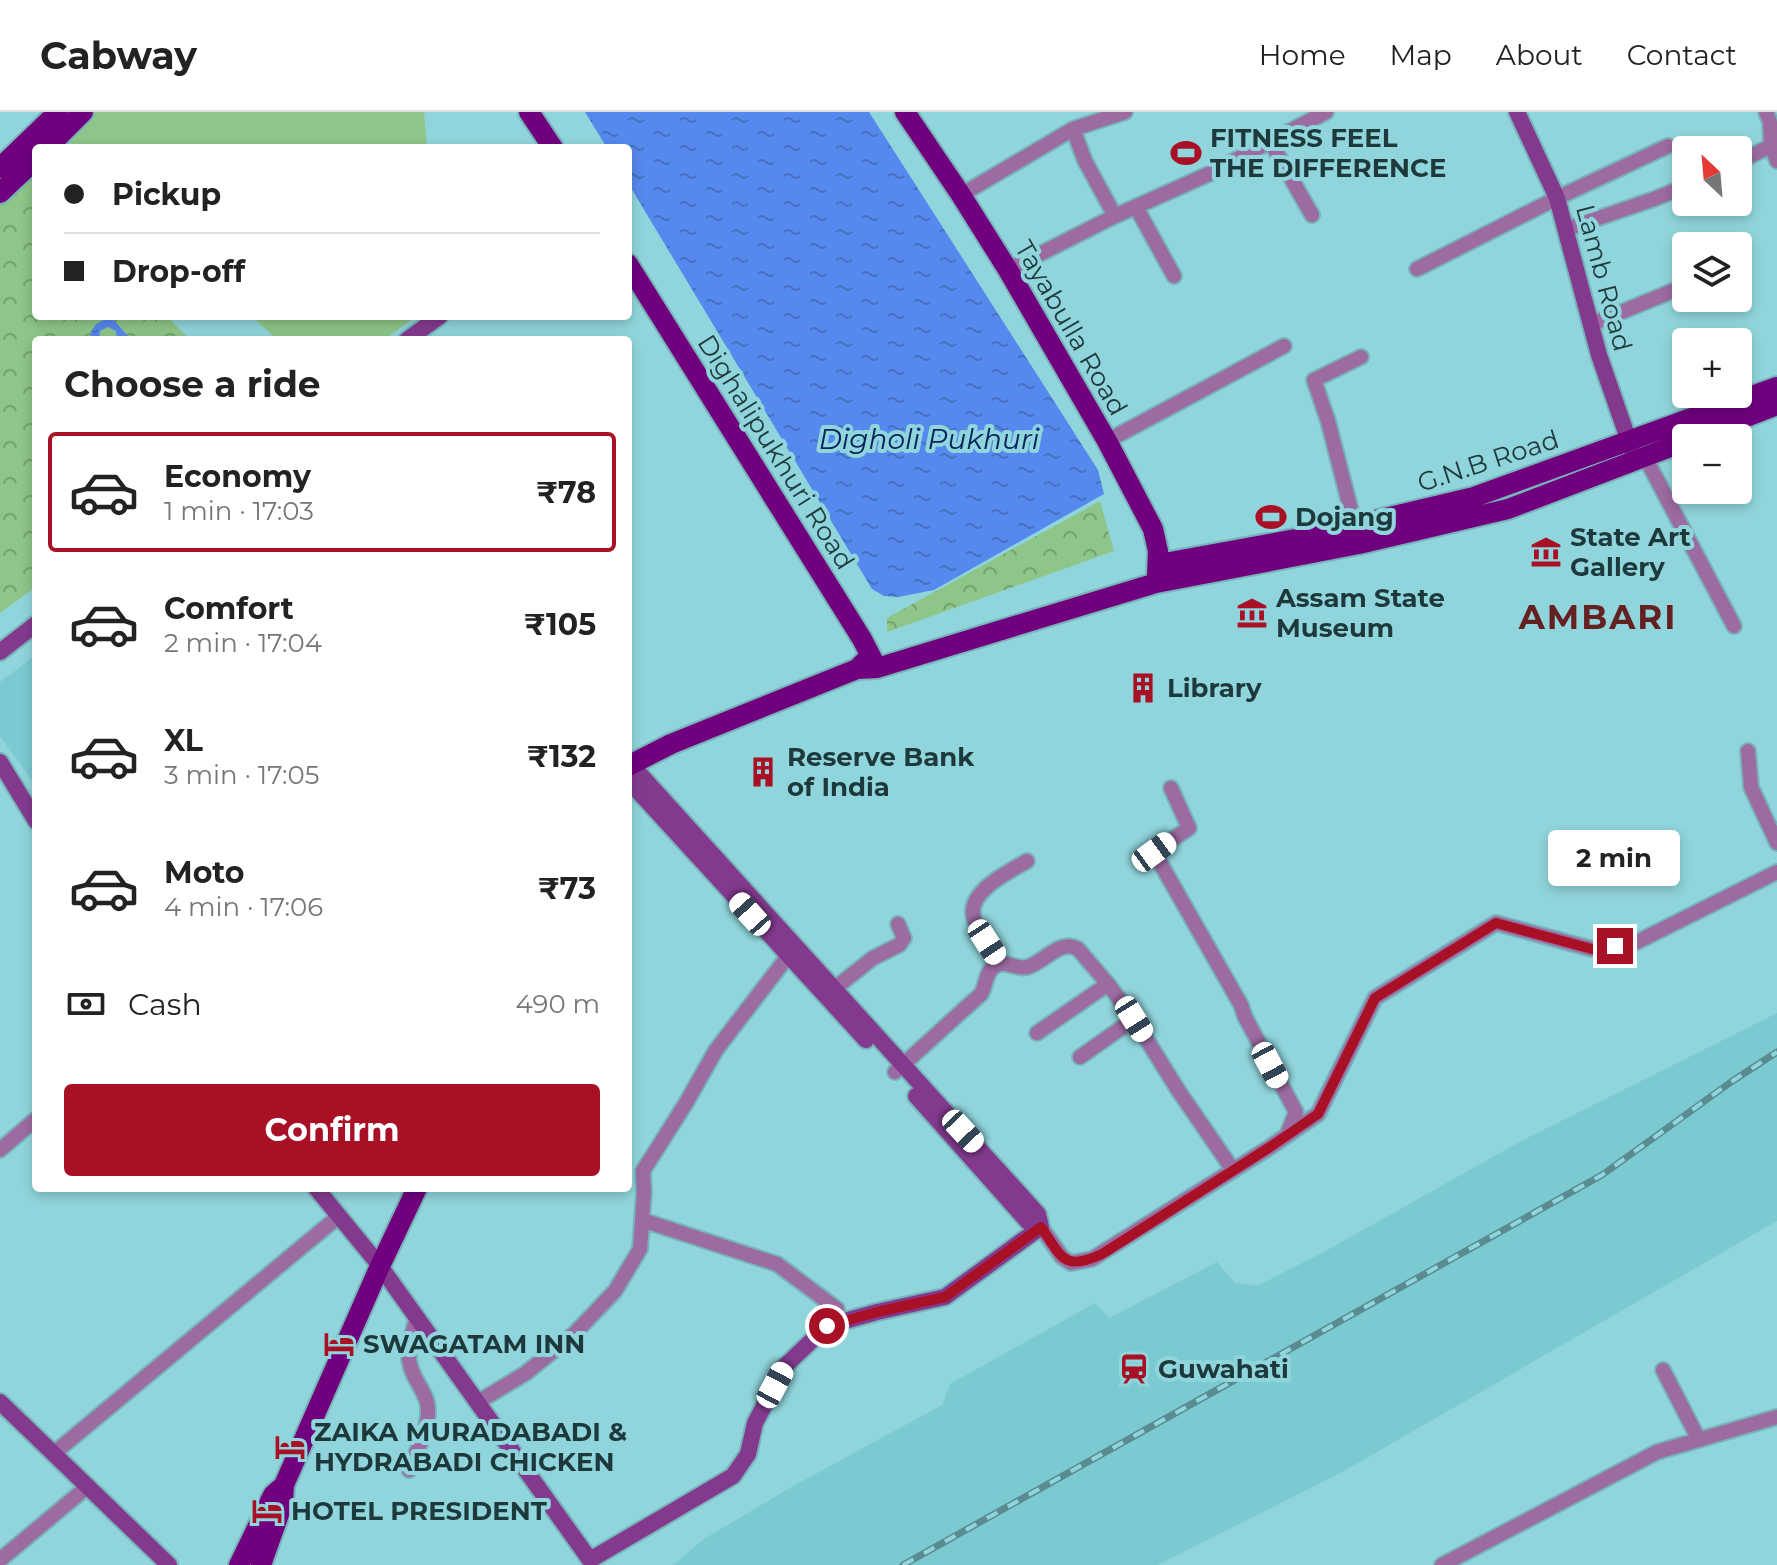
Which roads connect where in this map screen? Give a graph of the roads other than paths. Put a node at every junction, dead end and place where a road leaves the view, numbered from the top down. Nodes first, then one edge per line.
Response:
1 (58, 112) edge
2 (83, 112) edge
3 (529, 112) edge
4 (905, 112) edge
5 (1125, 112) edge
6 (1326, 112) edge
7 (1517, 112) edge
8 (1766, 112) edge
9 (1073, 129) junction
10 (1270, 141) junction
11 (51, 144) edge
12 (550, 144) edge
13 (1668, 146) dead end
14 (1771, 146) junction
15 (1752, 155) edge
16 (1777, 161) edge
17 (32, 163) edge
18 (0, 168) edge
19 (1672, 192) edge
20 (0, 193) edge
21 (961, 195) junction
22 (1557, 198) junction
23 (1136, 207) junction
24 (1312, 215) dead end
25 (1115, 216) junction
26 (1567, 229) junction
27 (1417, 269) dead end
28 (632, 270) edge
29 (1008, 270) junction
30 (1174, 276) dead end
31 (1672, 291) edge
32 (434, 320) edge
33 (1592, 324) junction
34 (412, 336) edge
35 (1284, 346) dead end
36 (1361, 357) dead end
37 (1777, 387) edge
38 (1777, 405) edge
39 (1728, 424) edge
40 (1628, 440) junction
41 (1107, 441) junction
42 (1672, 446) edge
43 (1640, 458) junction
44 (1355, 526) junction
45 (1157, 573) junction
46 (1734, 626) dead end
47 (32, 627) edge
48 (0, 652) edge
49 (868, 664) junction
50 (1748, 751) dead end
51 (0, 762) edge
52 (632, 766) edge
53 (632, 771) edge
54 (632, 772) edge
55 (1171, 788) dead end
56 (32, 814) edge
57 (1777, 843) edge
58 (1027, 861) dead end
59 (1777, 872) edge
60 (898, 924) dead end
61 (788, 956) junction
62 (1001, 963) junction
63 (1108, 984) junction
64 (834, 989) junction
65 (1134, 1019) junction
66 (1037, 1033) dead end
67 (1080, 1057) dead end
68 (899, 1069) junction
69 (32, 1122) edge
70 (1287, 1136) junction
71 (0, 1150) edge
72 (1233, 1170) junction
73 (319, 1192) edge
74 (415, 1192) edge
75 (339, 1216) junction
76 (642, 1220) junction
77 (1041, 1227) junction
78 (380, 1266) junction
79 (417, 1318) junction
80 (827, 1326) junction
81 (1663, 1370) dead end
82 (0, 1402) edge
83 (478, 1402) junction
84 (1777, 1417) edge
85 (1699, 1440) junction
86 (53, 1454) junction
87 (409, 1470) dead end
88 (87, 1487) junction
89 (283, 1494) junction
90 (0, 1560) edge
91 (162, 1563) edge
92 (239, 1565) edge
93 (261, 1565) edge
94 (1442, 1565) edge

1 - 18 main road
2 - 11 main road
3 - 12 main road
4 - 21 main road, Tayabulla Road
5 - 9 street
6 - 10 street
7 - 22 street, Lamb Road
8 - 14 street
9 - 21 street
9 - 25 street
10 - 23 street
10 - 24 street
13 - 22 street
14 - 15 street
14 - 16 street
17 - 20 main road
19 - 26 street
21 - 29 main road, Tayabulla Road
22 - 26 street, Lamb Road
22 - 27 street
23 - 25 street
23 - 30 street
25 - 29 street
26 - 33 street, Lamb Road
28 - 49 main road, Dighalipukhuri Road
29 - 41 main road, Tayabulla Road
31 - 33 street
32 - 34 street
33 - 40 street, Lamb Road
35 - 41 street
36 - 44 street
37 - 40 main road, G.N.B Road
38 - 39 main road
40 - 43 street, Lamb Road
40 - 44 main road, G.N.B Road
41 - 45 main road, Tayabulla Road
42 - 43 main road, G.N.B Road
43 - 45 main road, G.N.B Road
43 - 46 street
44 - 45 main road, G.N.B Road
45 - 49 main road
47 - 48 street
49 - 52 main road
50 - 57 street
51 - 56 street
53 - 64 street
54 - 61 street
55 - 70 street
58 - 62 street
59 - 70 street
60 - 64 street
61 - 68 street
61 - 76 street
62 - 63 street
62 - 68 street
63 - 65 street
63 - 66 street
64 - 68 street
65 - 67 street
65 - 72 street
68 - 77 street
69 - 71 street
70 - 72 street
72 - 77 street
73 - 75 street
74 - 78 main road
75 - 78 street
75 - 86 street
76 - 80 street
76 - 83 street
77 - 80 street
78 - 79 street
78 - 89 main road
79 - 83 street
79 - 87 street
80 - 83 street
81 - 85 street
82 - 86 street
84 - 85 street
85 - 94 street
86 - 88 street
88 - 90 street
88 - 91 street
89 - 92 main road
89 - 93 main road

